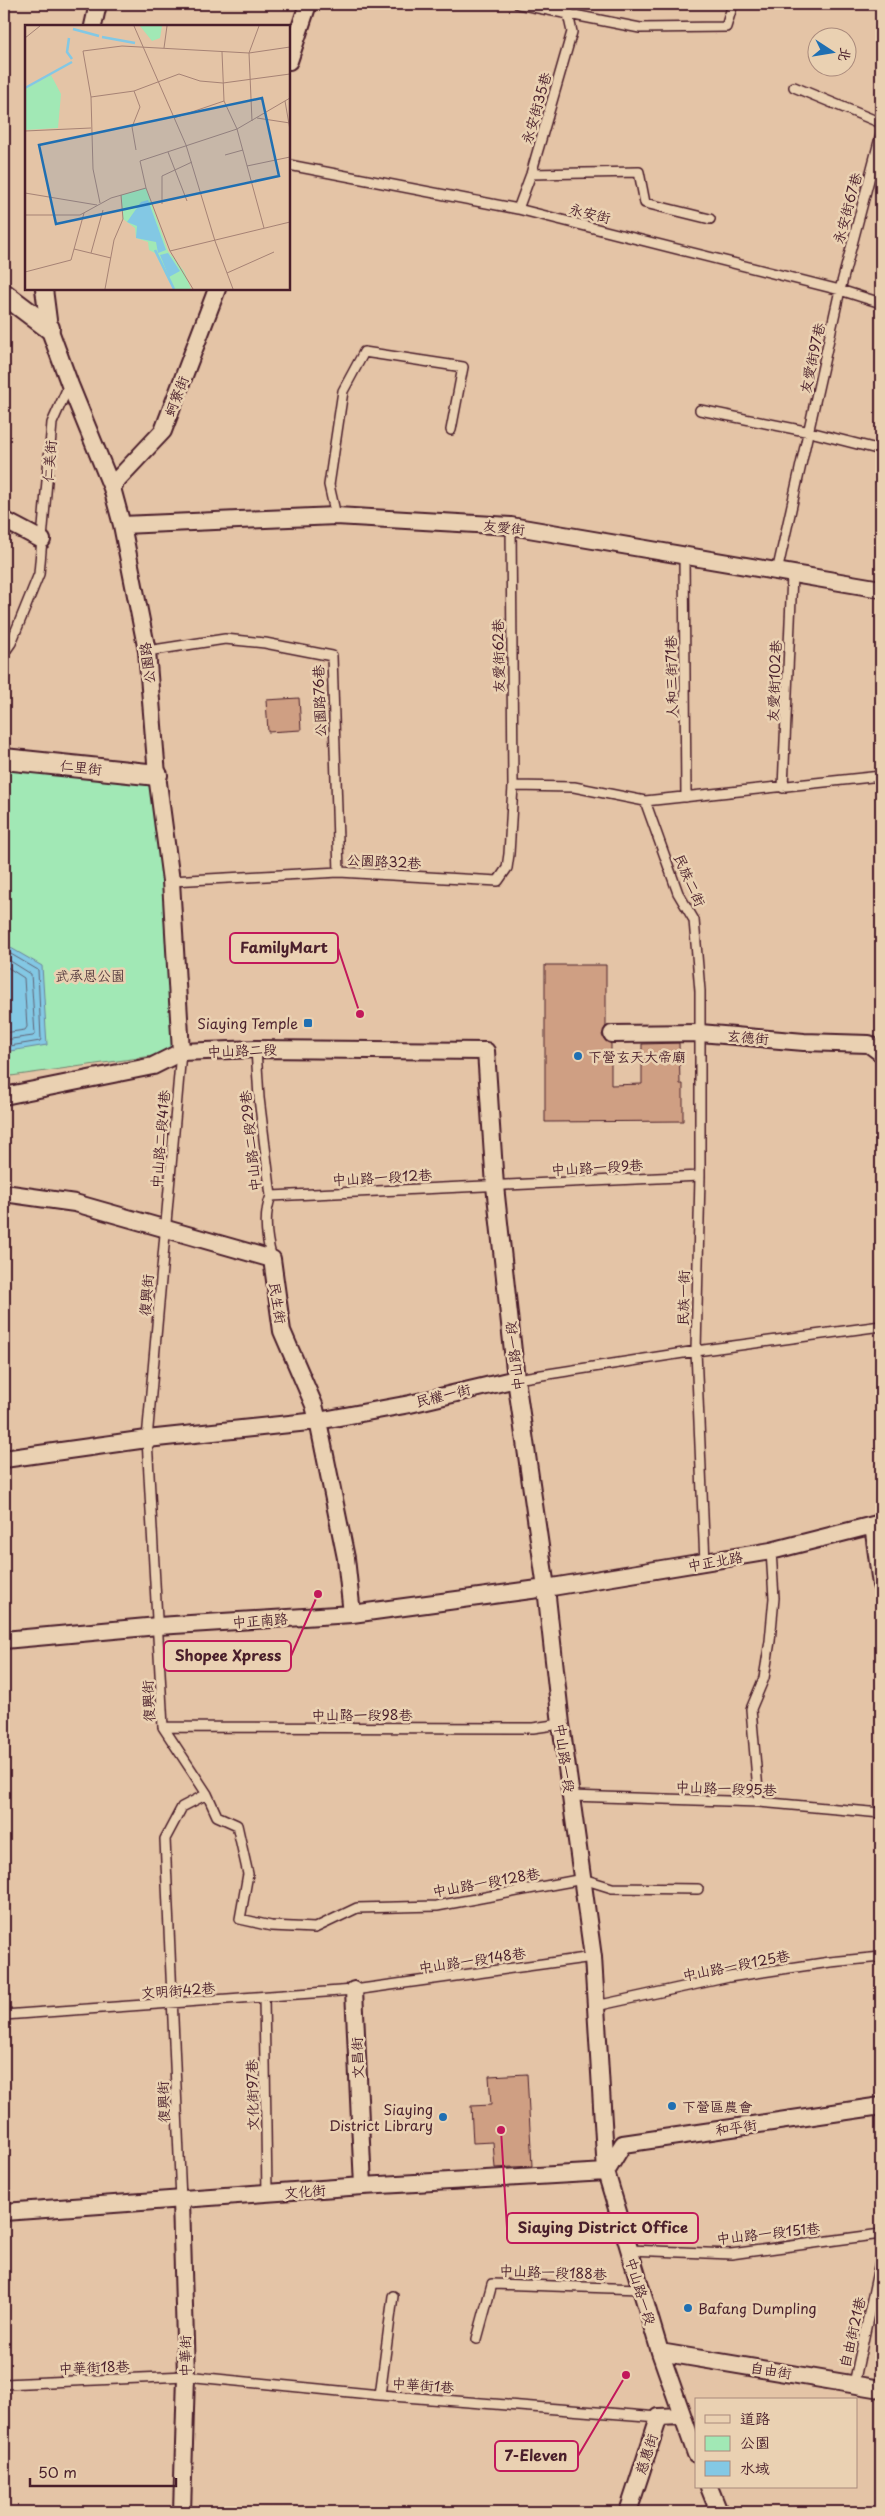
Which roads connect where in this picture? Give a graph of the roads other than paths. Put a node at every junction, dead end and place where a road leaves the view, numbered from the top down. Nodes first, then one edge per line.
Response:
1 (98, 4) edge
2 (308, 4) edge
3 (518, 4) edge
4 (570, 4) edge
5 (733, 4) edge
6 (568, 14) junction
7 (93, 25) edge
8 (290, 58) edge
9 (794, 87) dead end
10 (881, 123) edge
11 (881, 134) edge
12 (290, 165) edge
13 (531, 174) junction
14 (518, 209) junction
15 (710, 219) dead end
16 (44, 290) edge
17 (217, 290) edge
18 (840, 290) junction
19 (4, 294) edge
20 (881, 303) edge
21 (49, 328) junction
22 (70, 385) junction
23 (700, 410) dead end
24 (451, 430) dead end
25 (810, 432) junction
26 (881, 450) edge
27 (112, 488) junction
28 (336, 516) junction
29 (4, 520) edge
30 (122, 525) junction
31 (511, 526) junction
32 (42, 540) junction
33 (684, 556) junction
34 (785, 573) junction
35 (881, 589) edge
36 (147, 650) junction
37 (4, 653) edge
38 (4, 759) edge
39 (157, 775) junction
40 (881, 776) edge
41 (513, 786) junction
42 (783, 788) junction
43 (686, 797) junction
44 (645, 801) junction
45 (339, 872) junction
46 (171, 881) junction
47 (700, 1033) junction
48 (612, 1034) dead end
49 (256, 1049) junction
50 (486, 1050) joint
51 (181, 1052) junction
52 (881, 1053) edge
53 (4, 1096) edge
54 (700, 1176) junction
55 (495, 1186) junction
56 (4, 1193) edge
57 (271, 1196) junction
58 (166, 1229) junction
59 (272, 1259) junction
60 (881, 1326) edge
61 (696, 1350) junction
62 (516, 1379) junction
63 (318, 1421) junction
64 (147, 1439) junction
65 (4, 1459) edge
66 (877, 1524) edge
67 (771, 1551) junction
68 (705, 1563) junction
69 (881, 1585) edge
70 (546, 1588) junction
71 (352, 1614) junction
72 (158, 1626) junction
73 (4, 1640) edge
74 (561, 1724) junction
75 (163, 1727) junction
76 (207, 1794) junction
77 (570, 1796) junction
78 (759, 1802) junction
79 (881, 1813) edge
80 (583, 1879) junction
81 (698, 1889) dead end
82 (593, 1957) junction
83 (881, 1957) edge
84 (354, 1990) junction
85 (264, 1997) junction
86 (174, 2004) junction
87 (596, 2006) junction
88 (4, 2014) edge
89 (881, 2106) edge
90 (606, 2172) junction
91 (363, 2186) junction
92 (267, 2193) junction
93 (180, 2200) junction
94 (4, 2212) edge
95 (881, 2234) edge
96 (628, 2250) junction
97 (881, 2257) edge
98 (640, 2289) junction
99 (393, 2296) dead end
100 (477, 2339) dead end
101 (660, 2352) junction
102 (186, 2376) junction
103 (4, 2384) edge
104 (854, 2384) junction
105 (881, 2389) edge
106 (380, 2395) junction
107 (681, 2416) junction
108 (658, 2417) junction
109 (695, 2451) edge
110 (709, 2488) edge
111 (182, 2512) edge
112 (628, 2512) edge
113 (719, 2512) edge

1 - 7 street
2 - 8 street
3 - 6 lane
4 - 6 lane, 永安街35巷
5 - 6 lane
6 - 13 lane, 永安街35巷
9 - 10 lane
11 - 18 lane, 永安街67巷
12 - 14 lane, 永安街
13 - 14 lane, 永安街35巷
13 - 15 lane
14 - 18 lane, 永安街
16 - 21 street, 公園路
17 - 27 street, 蚵寮街
18 - 20 lane, 永安街
18 - 25 lane, 友愛街97巷
19 - 21 street
21 - 22 street, 公園路
22 - 27 street, 公園路
22 - 32 lane, 仁美街
23 - 25 lane
24 - 28 lane
25 - 26 lane
25 - 34 lane, 友愛街97巷
27 - 30 street, 公園路
28 - 30 street, 友愛街
28 - 31 street, 友愛街
29 - 32 street
30 - 36 street, 公園路
31 - 33 street, 友愛街
31 - 41 lane, 友愛街62巷
32 - 37 lane, 仁美街
33 - 34 street, 友愛街
33 - 43 lane, 人和三街71巷
34 - 35 street, 友愛街
34 - 42 lane, 友愛街102巷
36 - 39 street, 公園路
36 - 45 lane, 公園路76巷
38 - 39 street, 仁里街
39 - 46 street, 公園路
40 - 42 lane
41 - 44 lane
41 - 45 lane, 公園路32巷
42 - 43 lane
43 - 44 lane
44 - 47 lane, 民族二街
45 - 46 lane, 公園路32巷
46 - 51 street, 公園路
47 - 48 street, 玄德街
47 - 52 street, 玄德街
47 - 54 lane, 民族一街
49 - 50 street, 中山路二段
49 - 51 street, 中山路二段
49 - 57 lane, 中山路二段29巷
50 - 55 street, 中山路一段
51 - 53 street, 中山路二段
51 - 58 lane, 中山路二段41巷
54 - 55 lane, 中山路一段9巷
54 - 61 lane, 民族一街
55 - 57 lane, 中山路一段12巷
55 - 62 street, 中山路一段
56 - 58 street
57 - 59 lane, 中山路二段29巷
58 - 59 street
58 - 64 lane, 復興街
59 - 63 street, 民生街
60 - 61 lane, 民權一街
61 - 62 lane, 民權一街
61 - 68 lane, 民族一街
62 - 63 street, 民權一街
62 - 70 street, 中山路一段
63 - 64 street, 民權一街
63 - 71 street, 民生街
64 - 65 street, 民權一街
64 - 72 lane, 復興街
66 - 67 street, 中正北路
66 - 69 street
67 - 68 street, 中正北路
67 - 78 lane
68 - 70 street, 中正北路
70 - 71 street, 中正南路
70 - 74 street, 中山路一段
71 - 72 street, 中正南路
72 - 73 street, 中正南路
72 - 75 lane, 復興街
74 - 75 lane, 中山路一段98巷
74 - 77 street, 中山路一段
75 - 76 lane, 復興街
76 - 80 lane, 中山路一段128巷
76 - 86 lane, 復興街
77 - 78 lane, 中山路一段95巷
77 - 80 street, 中山路一段
78 - 79 lane, 中山路一段95巷
80 - 81 lane
80 - 82 street, 中山路一段
82 - 84 lane, 中山路一段148巷
82 - 87 street, 中山路一段
83 - 87 lane, 中山路一段125巷
84 - 85 lane, 文明街42巷
84 - 91 street, 文昌街
85 - 86 lane, 文明街42巷
85 - 92 lane, 文化街97巷
86 - 88 lane, 文明街42巷
86 - 93 lane, 復興街
87 - 90 street, 中山路一段
89 - 90 street, 和平街
90 - 91 street, 文化街
90 - 96 street, 中山路一段
91 - 92 street, 文化街
92 - 93 street, 文化街
93 - 94 street, 文化街
93 - 102 street, 中華街
95 - 96 lane, 中山路一段151巷
96 - 98 street, 中山路一段
97 - 104 lane, 自由街21巷
98 - 100 lane, 中山路一段188巷
98 - 101 street, 中山路一段
99 - 106 lane
101 - 104 street, 自由街
101 - 107 street, 中山路一段
102 - 103 lane, 中華街18巷
102 - 106 lane, 中華街1巷
102 - 111 street, 中華街
104 - 105 street, 自由街
106 - 108 lane, 中華街1巷
107 - 108 street, 慈惠街
107 - 109 street, 中山路一段
108 - 112 street, 慈惠街
110 - 113 street

